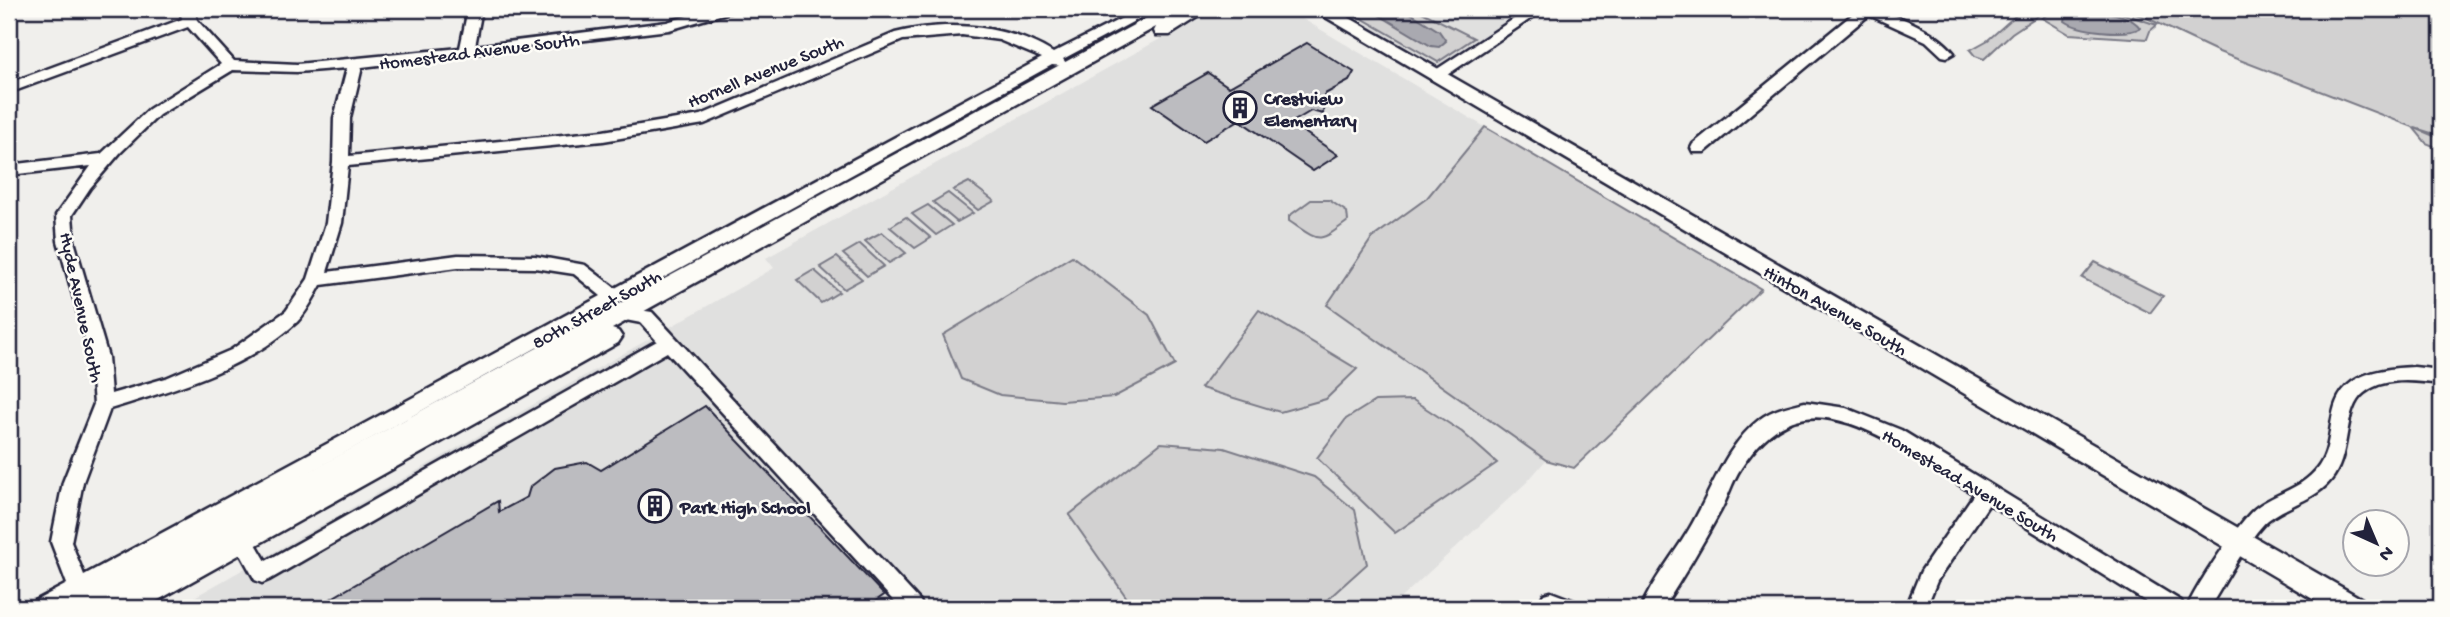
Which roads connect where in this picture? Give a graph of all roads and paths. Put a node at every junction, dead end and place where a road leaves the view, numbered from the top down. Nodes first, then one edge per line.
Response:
1 (475, 9) edge
2 (725, 9) edge
3 (1150, 9) edge
4 (1176, 9) edge
5 (1202, 9) edge
6 (1321, 9) edge
7 (1538, 9) edge
8 (1867, 9) edge
9 (189, 15) edge
10 (467, 51) junction
11 (1947, 53) dead end
12 (355, 64) junction
13 (1060, 64) junction
14 (230, 65) junction
15 (1436, 76) junction
16 (9, 88) edge
17 (1699, 148) dead end
18 (105, 159) junction
19 (341, 162) junction
20 (9, 170) edge
21 (316, 279) junction
22 (627, 309) junction
23 (669, 342) junction
24 (2441, 377) edge
25 (103, 404) junction
26 (1986, 492) junction
27 (239, 533) junction
28 (2239, 543) junction
29 (81, 602) edge
30 (43, 608) edge
31 (119, 608) edge
32 (913, 608) edge
33 (1651, 608) edge
34 (1916, 608) edge
35 (2174, 608) edge
36 (2197, 608) edge
37 (2352, 608) edge

1 - 10 street
2 - 10 street, Homestead Avenue South
3 - 13 street, 80th Street South
4 - 13 main road, 80th Street South
5 - 22 main road, 80th Street South
6 - 15 main road, Hinton Avenue South
7 - 15 street
8 - 11 street
8 - 17 street
9 - 14 street
9 - 16 street
10 - 12 street, Homestead Avenue South
12 - 14 street, Homestead Avenue South
12 - 19 street
13 - 19 street, Hornell Avenue South
13 - 22 main road, 80th Street South
14 - 18 street, Hyde Avenue South
15 - 28 main road, Hinton Avenue South
18 - 20 street
18 - 25 street, Hyde Avenue South
19 - 21 street
21 - 22 street
21 - 25 street
22 - 23 street
22 - 27 main road, 80th Street South
22 - 29 street, 80th Street South
23 - 27 street
23 - 32 street
24 - 28 street
25 - 29 street, Hyde Avenue South
26 - 33 street, Homestead Avenue South
26 - 34 street
26 - 35 street, Homestead Avenue South
27 - 29 main road, 80th Street South
27 - 31 main road, 80th Street South
28 - 36 street
28 - 37 main road, Hinton Avenue South
29 - 30 street, 80th Street South

